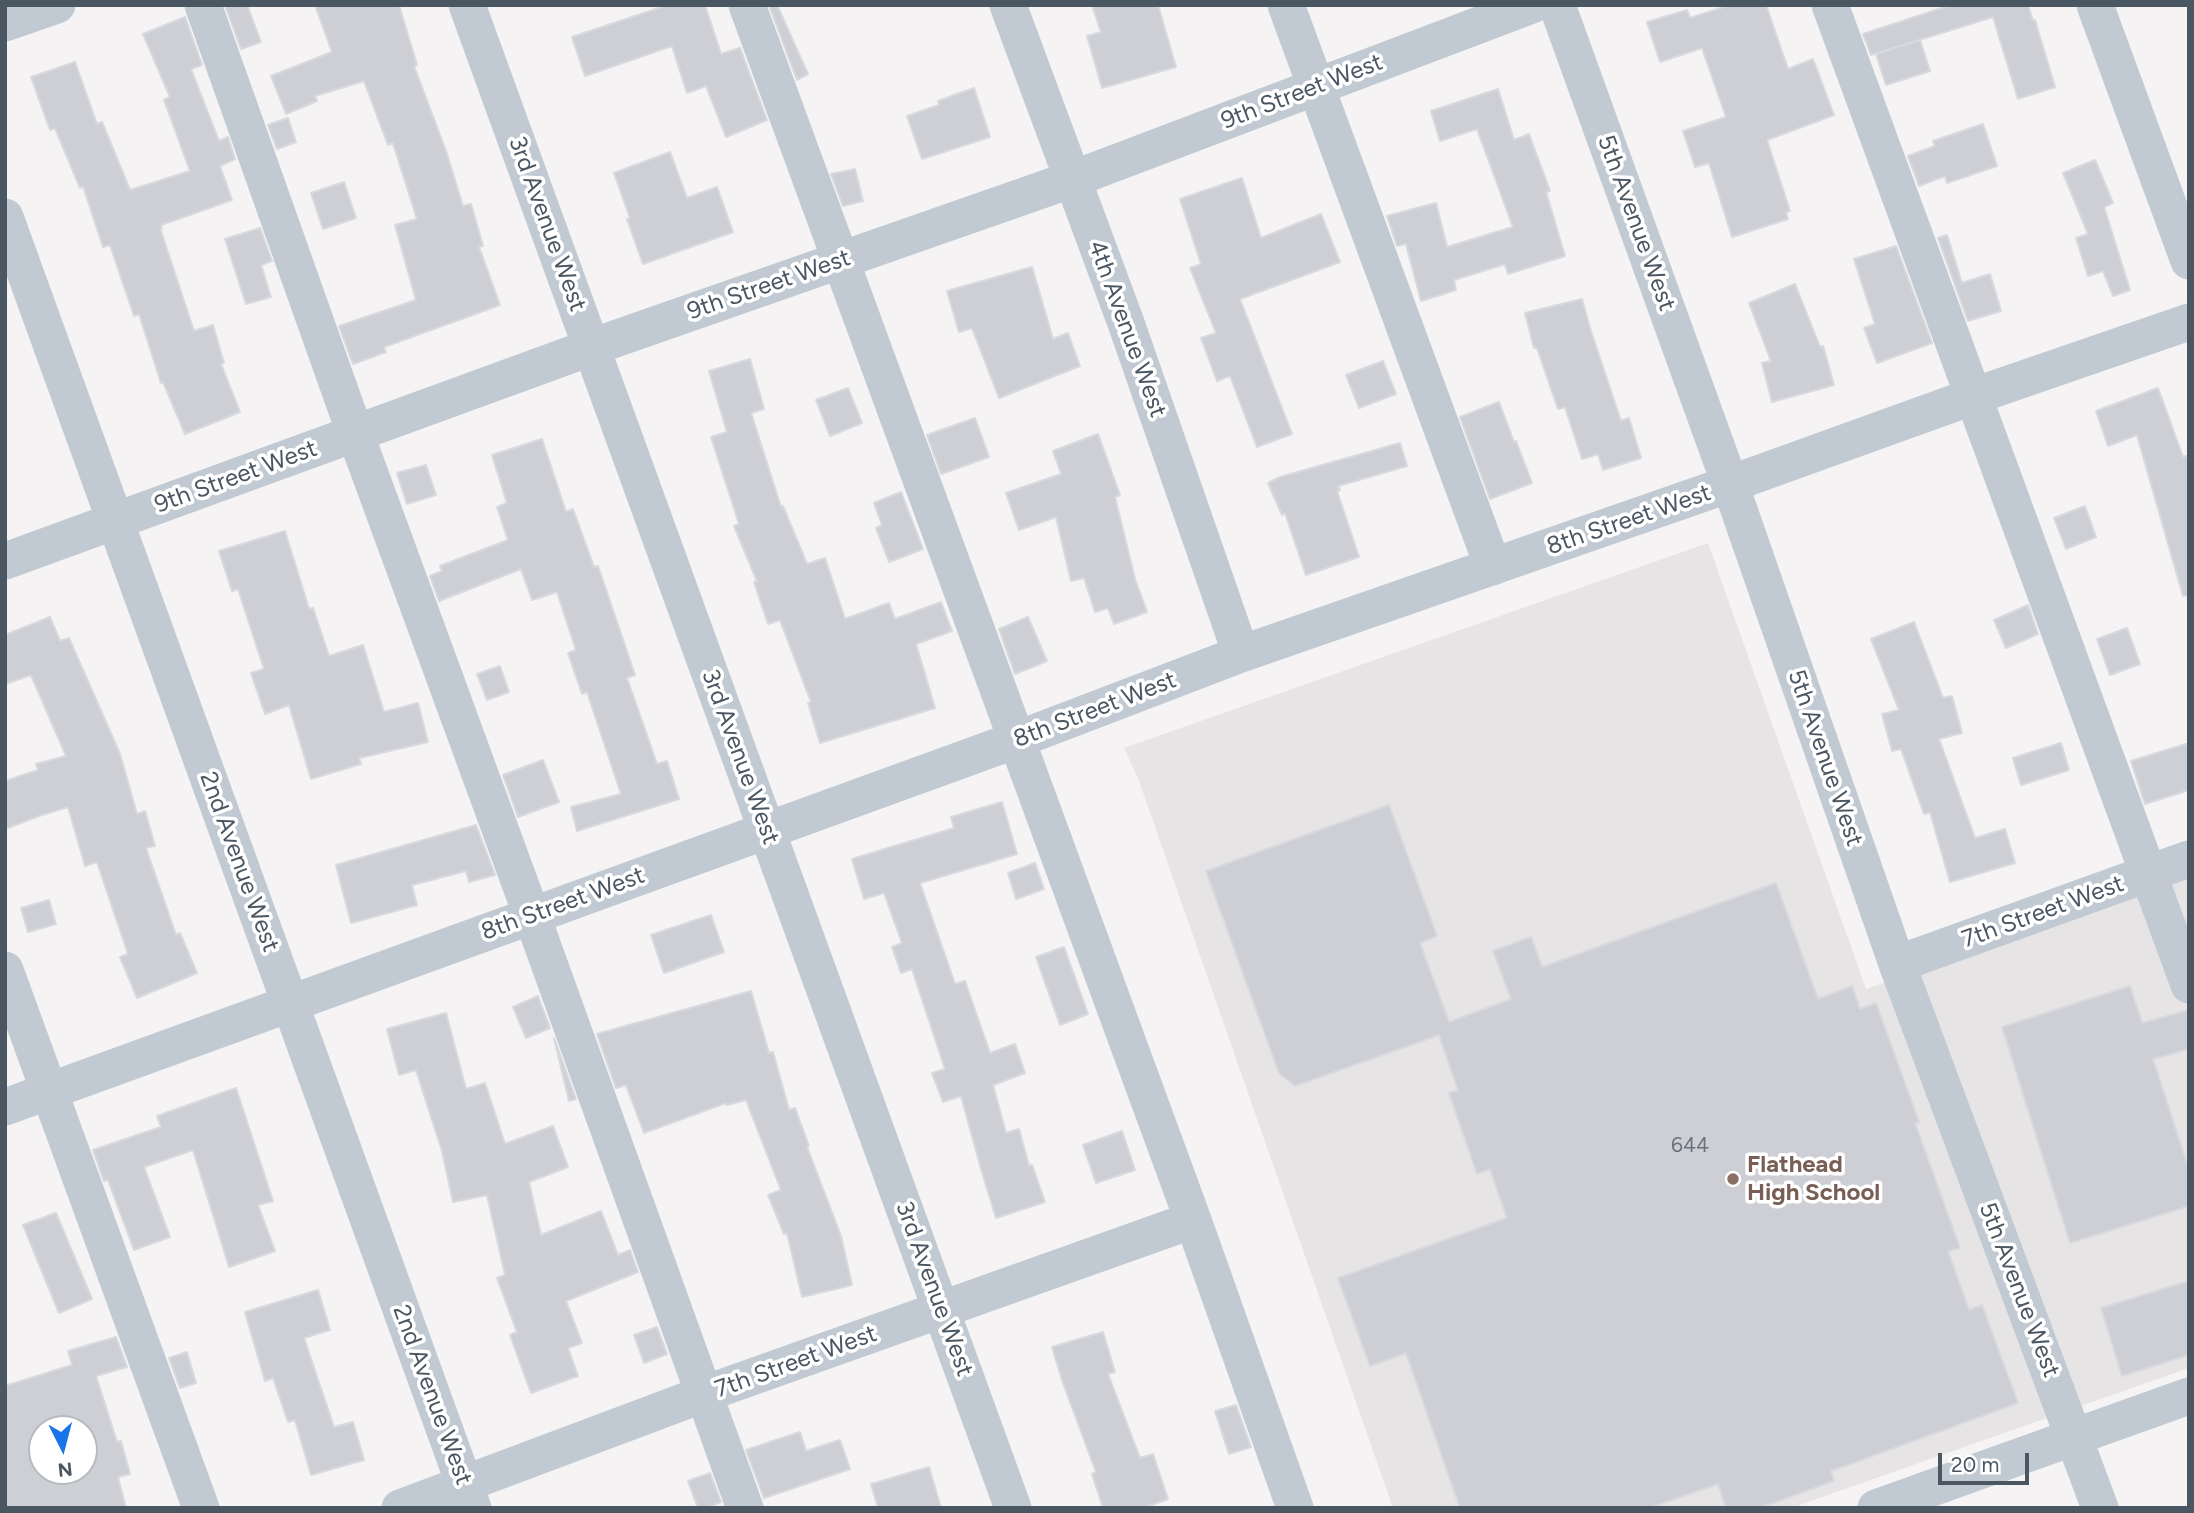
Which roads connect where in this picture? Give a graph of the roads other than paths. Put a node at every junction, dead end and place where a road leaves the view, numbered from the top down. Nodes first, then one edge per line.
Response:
1 (57, 5) edge
2 (203, 5) edge
3 (467, 5) edge
4 (747, 5) edge
5 (1008, 5) edge
6 (1286, 5) edge
7 (1532, 5) edge
8 (1557, 5) edge
9 (1830, 5) edge
10 (2095, 5) edge
11 (5, 23) edge
12 (1316, 87) junction
13 (1073, 179) junction
14 (5, 217) edge
15 (840, 261) junction
16 (2189, 261) edge
17 (2189, 322) edge
18 (592, 347) junction
19 (1973, 396) junction
20 (355, 433) junction
21 (1730, 484) junction
22 (115, 520) junction
23 (5, 561) edge
24 (1493, 567) junction
25 (1241, 654) junction
26 (1016, 740) junction
27 (767, 830) junction
28 (2189, 859) edge
29 (2149, 873) junction
30 (532, 916) junction
31 (1897, 964) junction
32 (5, 970) edge
33 (2189, 985) edge
34 (290, 1004) junction
35 (49, 1093) junction
36 (5, 1107) edge
37 (1193, 1220) junction
38 (942, 1310) junction
39 (704, 1394) junction
40 (2189, 1396) edge
41 (2074, 1437) junction
42 (468, 1495) edge
43 (201, 1508) edge
44 (400, 1508) edge
45 (745, 1508) edge
46 (1013, 1508) edge
47 (1295, 1508) edge
48 (1876, 1508) edge
49 (2101, 1508) edge

1 - 11 street
2 - 20 street
3 - 18 street, 3rd Avenue West
4 - 15 street
5 - 13 street, 4th Avenue West
6 - 12 street
7 - 12 street, 9th Street West
8 - 21 street, 5th Avenue West
9 - 19 street
10 - 16 street
12 - 13 street, 9th Street West
12 - 24 street
13 - 15 street, 9th Street West
13 - 25 street, 4th Avenue West
14 - 22 street, 2nd Avenue West
15 - 18 street, 9th Street West
15 - 26 street
17 - 19 street, 8th Street West
18 - 20 street, 9th Street West
18 - 27 street, 3rd Avenue West
19 - 21 street, 8th Street West
19 - 29 street
20 - 22 street, 9th Street West
20 - 30 street
21 - 24 street, 8th Street West
21 - 31 street, 5th Avenue West
22 - 23 street, 9th Street West
22 - 34 street, 2nd Avenue West
24 - 25 street, 8th Street West
25 - 26 street, 8th Street West
26 - 27 street, 8th Street West
26 - 37 street
27 - 30 street, 8th Street West
27 - 38 street, 3rd Avenue West
28 - 29 street, 7th Street West
29 - 31 street, 7th Street West
29 - 33 street
30 - 34 street, 8th Street West
30 - 39 street
31 - 41 street, 5th Avenue West
32 - 35 street
34 - 35 street, 8th Street West
34 - 42 street, 2nd Avenue West
35 - 36 street, 8th Street West
35 - 43 street
37 - 38 street, 7th Street West
37 - 47 street
38 - 39 street, 7th Street West
38 - 46 street, 3rd Avenue West
39 - 42 street, 7th Street West
39 - 45 street
40 - 41 street
41 - 48 street
41 - 49 street, 5th Avenue West
42 - 44 street, 7th Street West

